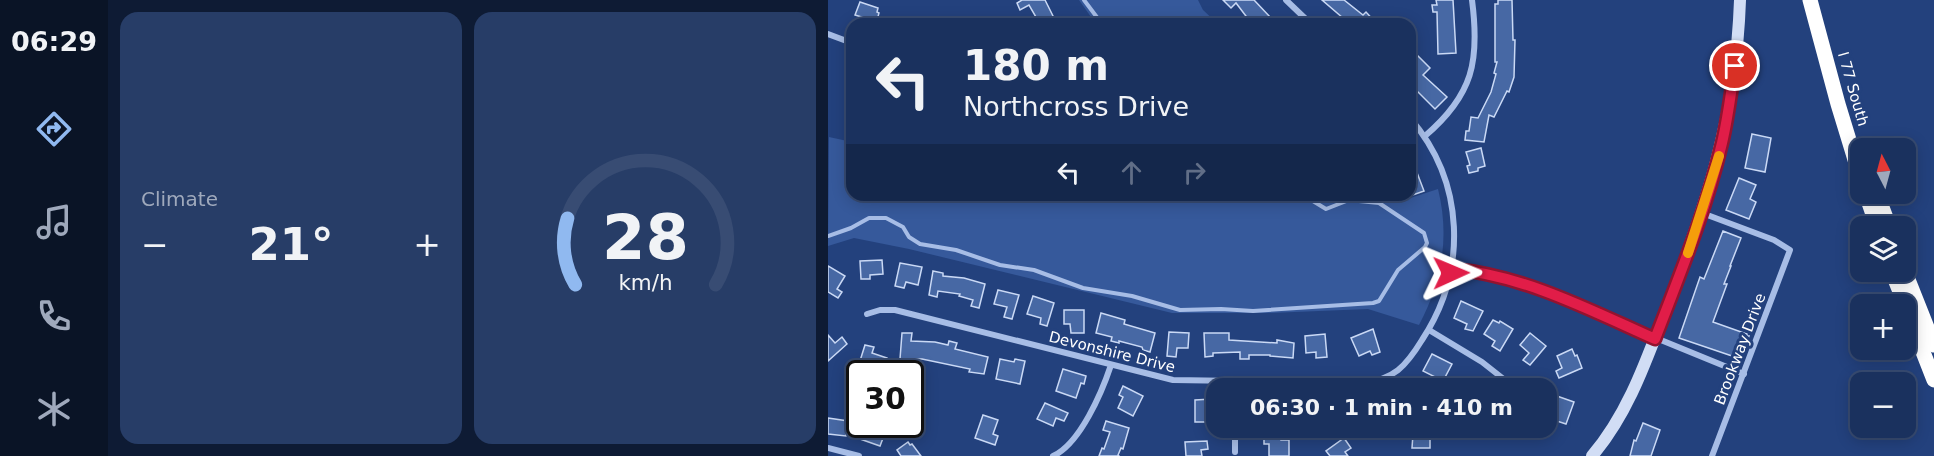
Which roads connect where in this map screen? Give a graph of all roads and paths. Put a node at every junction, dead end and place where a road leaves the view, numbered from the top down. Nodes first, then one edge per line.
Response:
1 (1084, 0) edge
2 (1286, 0) edge
3 (1472, 0) edge
4 (1740, 0) edge
5 (1810, 0) edge
6 (1821, 0) edge
7 (1098, 18) edge
8 (1305, 18) edge
9 (828, 34) edge
10 (846, 41) edge
11 (1416, 125) edge
12 (1425, 136) junction
13 (1859, 138) edge
14 (1850, 142) edge
15 (1313, 201) edge
16 (1346, 201) edge
17 (1371, 201) edge
18 (1702, 213) junction
19 (828, 236) edge
20 (1452, 269) junction
21 (1909, 282) edge
22 (867, 314) dead end
23 (1429, 330) junction
24 (1916, 333) edge
25 (1655, 339) junction
26 (1934, 345) edge
27 (1111, 365) junction
28 (1744, 374) junction
29 (1386, 378) edge
30 (1502, 378) edge
31 (1934, 380) edge
32 (1206, 383) edge
33 (1235, 438) edge
34 (828, 448) edge
35 (1235, 452) dead end
36 (859, 456) edge
37 (1053, 456) edge
38 (1592, 456) edge
39 (1712, 456) edge

1 - 7 lane
2 - 8 street
3 - 12 street
4 - 18 street
5 - 14 highway, I 77 South
6 - 13 highway
9 - 10 street
11 - 12 street, Devonshire Drive
12 - 20 street, Devonshire Drive
15 - 16 lane
17 - 19 lane
18 - 25 street
18 - 28 street, Brookway Drive
20 - 23 street, Devonshire Drive
20 - 25 street
21 - 26 highway
22 - 27 street, Devonshire Drive
23 - 29 street, Devonshire Drive
23 - 30 street
24 - 31 highway
25 - 28 street
25 - 38 street
27 - 32 street, Devonshire Drive
27 - 37 street
28 - 39 street, Brookway Drive
33 - 35 street
34 - 36 street

